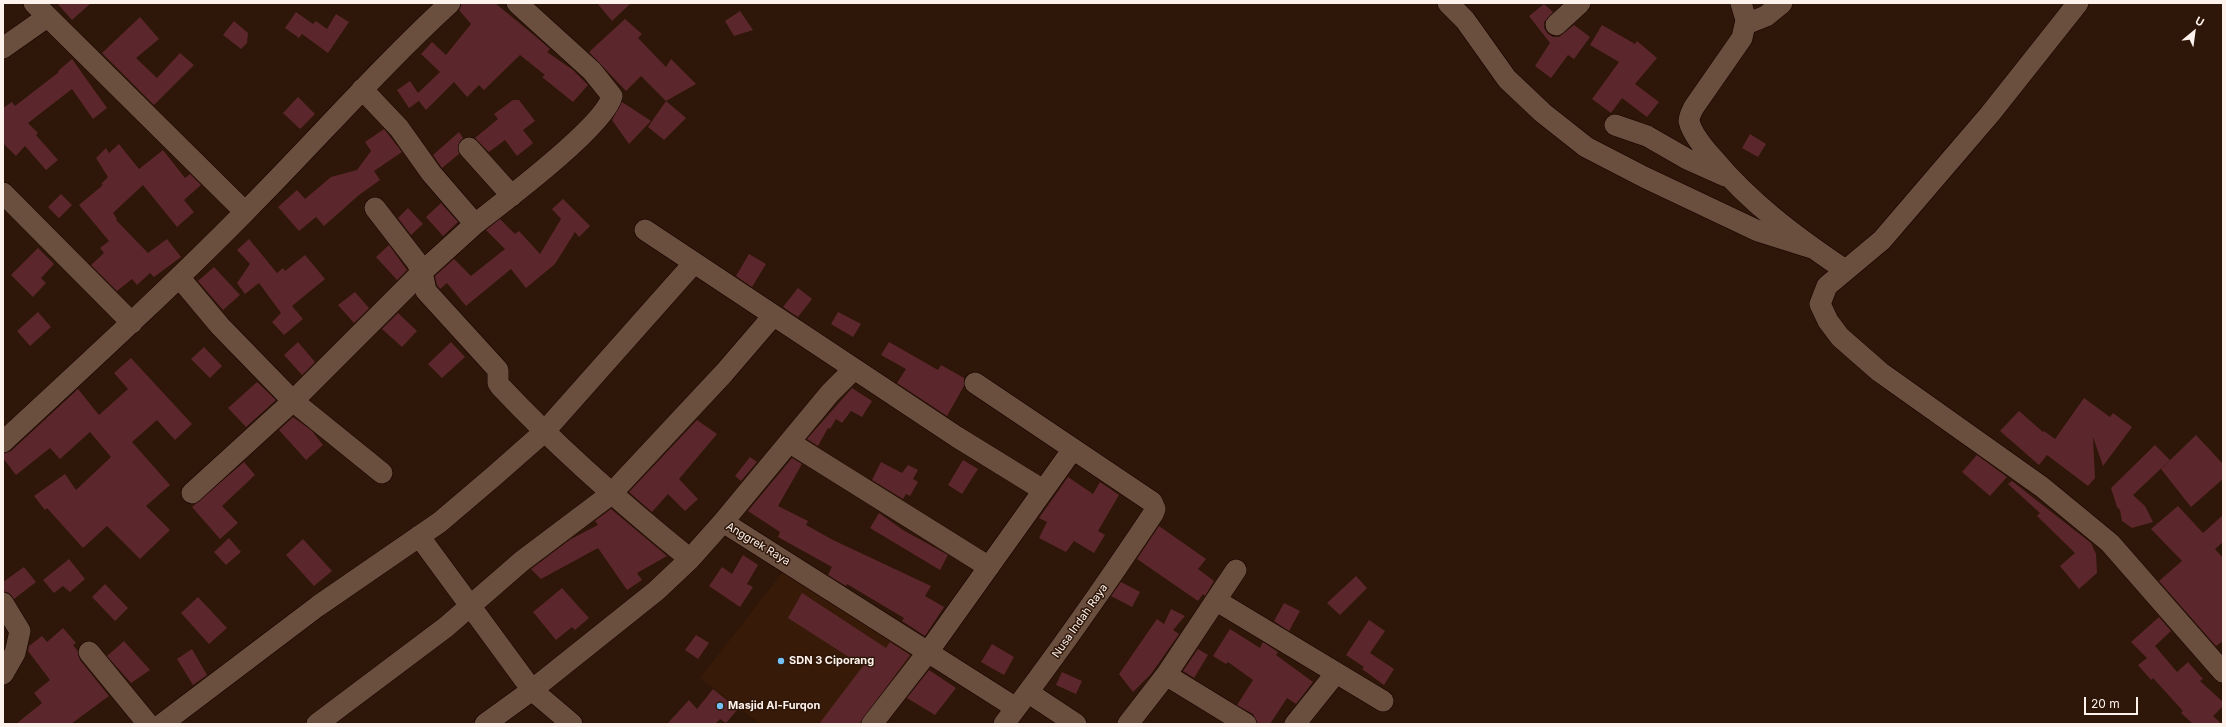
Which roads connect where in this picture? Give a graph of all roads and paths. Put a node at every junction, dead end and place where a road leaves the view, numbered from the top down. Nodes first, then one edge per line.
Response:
1 (450, 3) edge
2 (517, 3) edge
3 (1448, 3) edge
4 (1580, 3) edge
5 (1741, 3) edge
6 (1782, 3) edge
7 (2078, 3) edge
8 (41, 10) edge
9 (1746, 24) junction
10 (1556, 25) dead end
11 (3, 48) edge
12 (362, 89) junction
13 (1615, 125) dead end
14 (469, 148) dead end
15 (1729, 178) junction
16 (3, 193) edge
17 (512, 196) junction
18 (375, 208) dead end
19 (246, 212) junction
20 (475, 224) junction
21 (645, 230) dead end
22 (1812, 248) junction
23 (694, 263) junction
24 (1845, 270) junction
25 (422, 272) junction
26 (179, 277) junction
27 (773, 316) junction
28 (132, 323) junction
29 (854, 369) junction
30 (975, 383) dead end
31 (293, 401) junction
32 (544, 432) junction
33 (3, 442) edge
34 (789, 442) junction
35 (1073, 449) junction
36 (382, 473) dead end
37 (1043, 490) junction
38 (192, 492) dead end
39 (610, 494) junction
40 (723, 522) junction
41 (419, 536) junction
42 (690, 559) junction
43 (989, 567) junction
44 (1236, 570) dead end
45 (1217, 601) junction
46 (3, 603) edge
47 (469, 606) junction
48 (89, 652) dead end
49 (928, 652) junction
50 (2223, 672) edge
51 (1336, 673) junction
52 (3, 674) edge
53 (1166, 674) junction
54 (532, 690) junction
55 (1383, 701) dead end
56 (1016, 709) edge
57 (148, 724) edge
58 (162, 724) edge
59 (317, 724) edge
60 (485, 724) edge
61 (572, 724) edge
62 (872, 724) edge
63 (1076, 724) edge
64 (1128, 724) edge
65 (1246, 724) edge
66 (1295, 724) edge

1 - 12 street
2 - 17 street
3 - 22 street
4 - 10 street
5 - 9 street
6 - 9 street
7 - 24 street
8 - 11 street
8 - 19 street
9 - 15 street
12 - 19 street
12 - 20 street
13 - 15 street
14 - 17 street
15 - 22 street
16 - 28 street
17 - 20 street
18 - 25 street
19 - 26 street
20 - 25 street
21 - 23 street
22 - 24 street
23 - 27 street
23 - 32 street
24 - 50 street
25 - 31 street
25 - 32 street
26 - 28 street
26 - 31 street
27 - 29 street
27 - 39 street
28 - 33 street
29 - 34 street
29 - 37 street
30 - 35 street
31 - 36 street
31 - 38 street
32 - 39 street
32 - 41 street
34 - 40 street
34 - 43 street
35 - 37 street
35 - 56 street, Nusa Indah Raya
37 - 43 street
39 - 42 street
39 - 47 street
40 - 42 street, Anggrek Raya
40 - 49 street, Anggrek Raya
41 - 47 street
41 - 58 street
42 - 54 street, Anggrek Raya
43 - 49 street
44 - 45 street
45 - 51 street
45 - 53 street
46 - 52 street
47 - 54 street
47 - 59 street
48 - 57 street
49 - 56 street, Anggrek Raya
49 - 62 street
51 - 55 street
51 - 66 street
53 - 64 street
53 - 65 street
54 - 60 street, Anggrek Raya
54 - 61 street
56 - 63 street, Anggrek Raya

